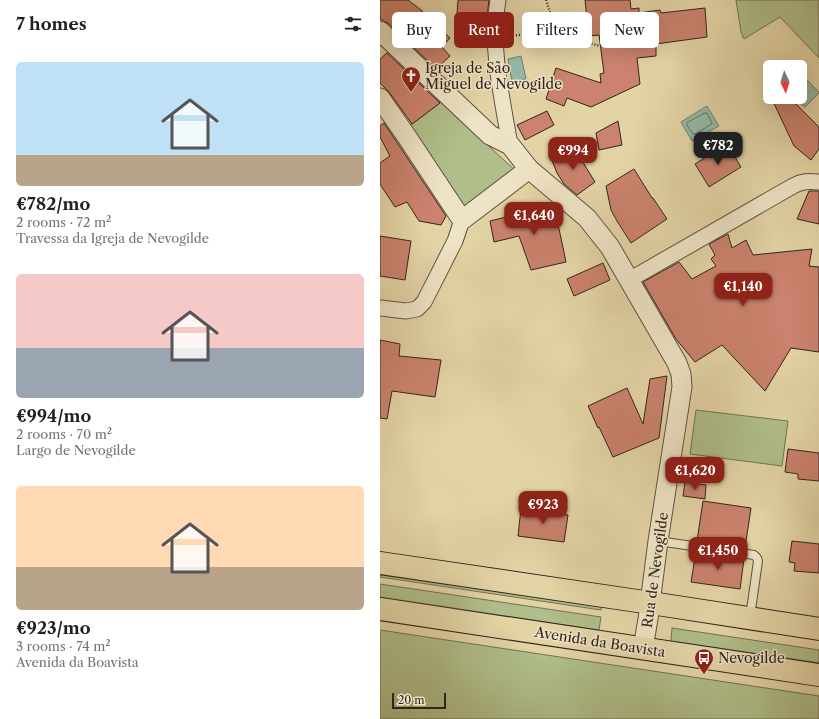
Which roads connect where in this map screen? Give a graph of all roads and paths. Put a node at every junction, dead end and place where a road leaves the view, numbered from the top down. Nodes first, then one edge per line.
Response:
1 (498, 0) edge
2 (546, 0) edge
3 (497, 12) edge
4 (550, 12) edge
5 (380, 31) edge
6 (592, 44) edge
7 (600, 46) dead end
8 (497, 48) edge
9 (380, 98) edge
10 (510, 145) junction
11 (529, 168) junction
12 (819, 182) edge
13 (462, 220) junction
14 (629, 280) junction
15 (380, 308) edge
16 (658, 540) junction
17 (380, 563) edge
18 (650, 603) junction
19 (380, 609) edge
20 (750, 619) junction
21 (819, 629) edge
22 (643, 648) junction
23 (819, 675) edge

1 - 3 street
2 - 4 path
5 - 10 street
6 - 7 path
8 - 10 street
9 - 13 street
10 - 11 street, Rua de Nevogilde
11 - 13 street
11 - 14 street, Rua de Nevogilde
12 - 14 street
13 - 15 street
14 - 16 street, Rua de Nevogilde
16 - 18 street, Rua de Nevogilde
16 - 20 lane
17 - 18 main road
18 - 20 main road
18 - 22 street, Rua de Nevogilde
19 - 22 main road, Avenida da Boavista
20 - 21 main road
22 - 23 main road, Avenida da Boavista

